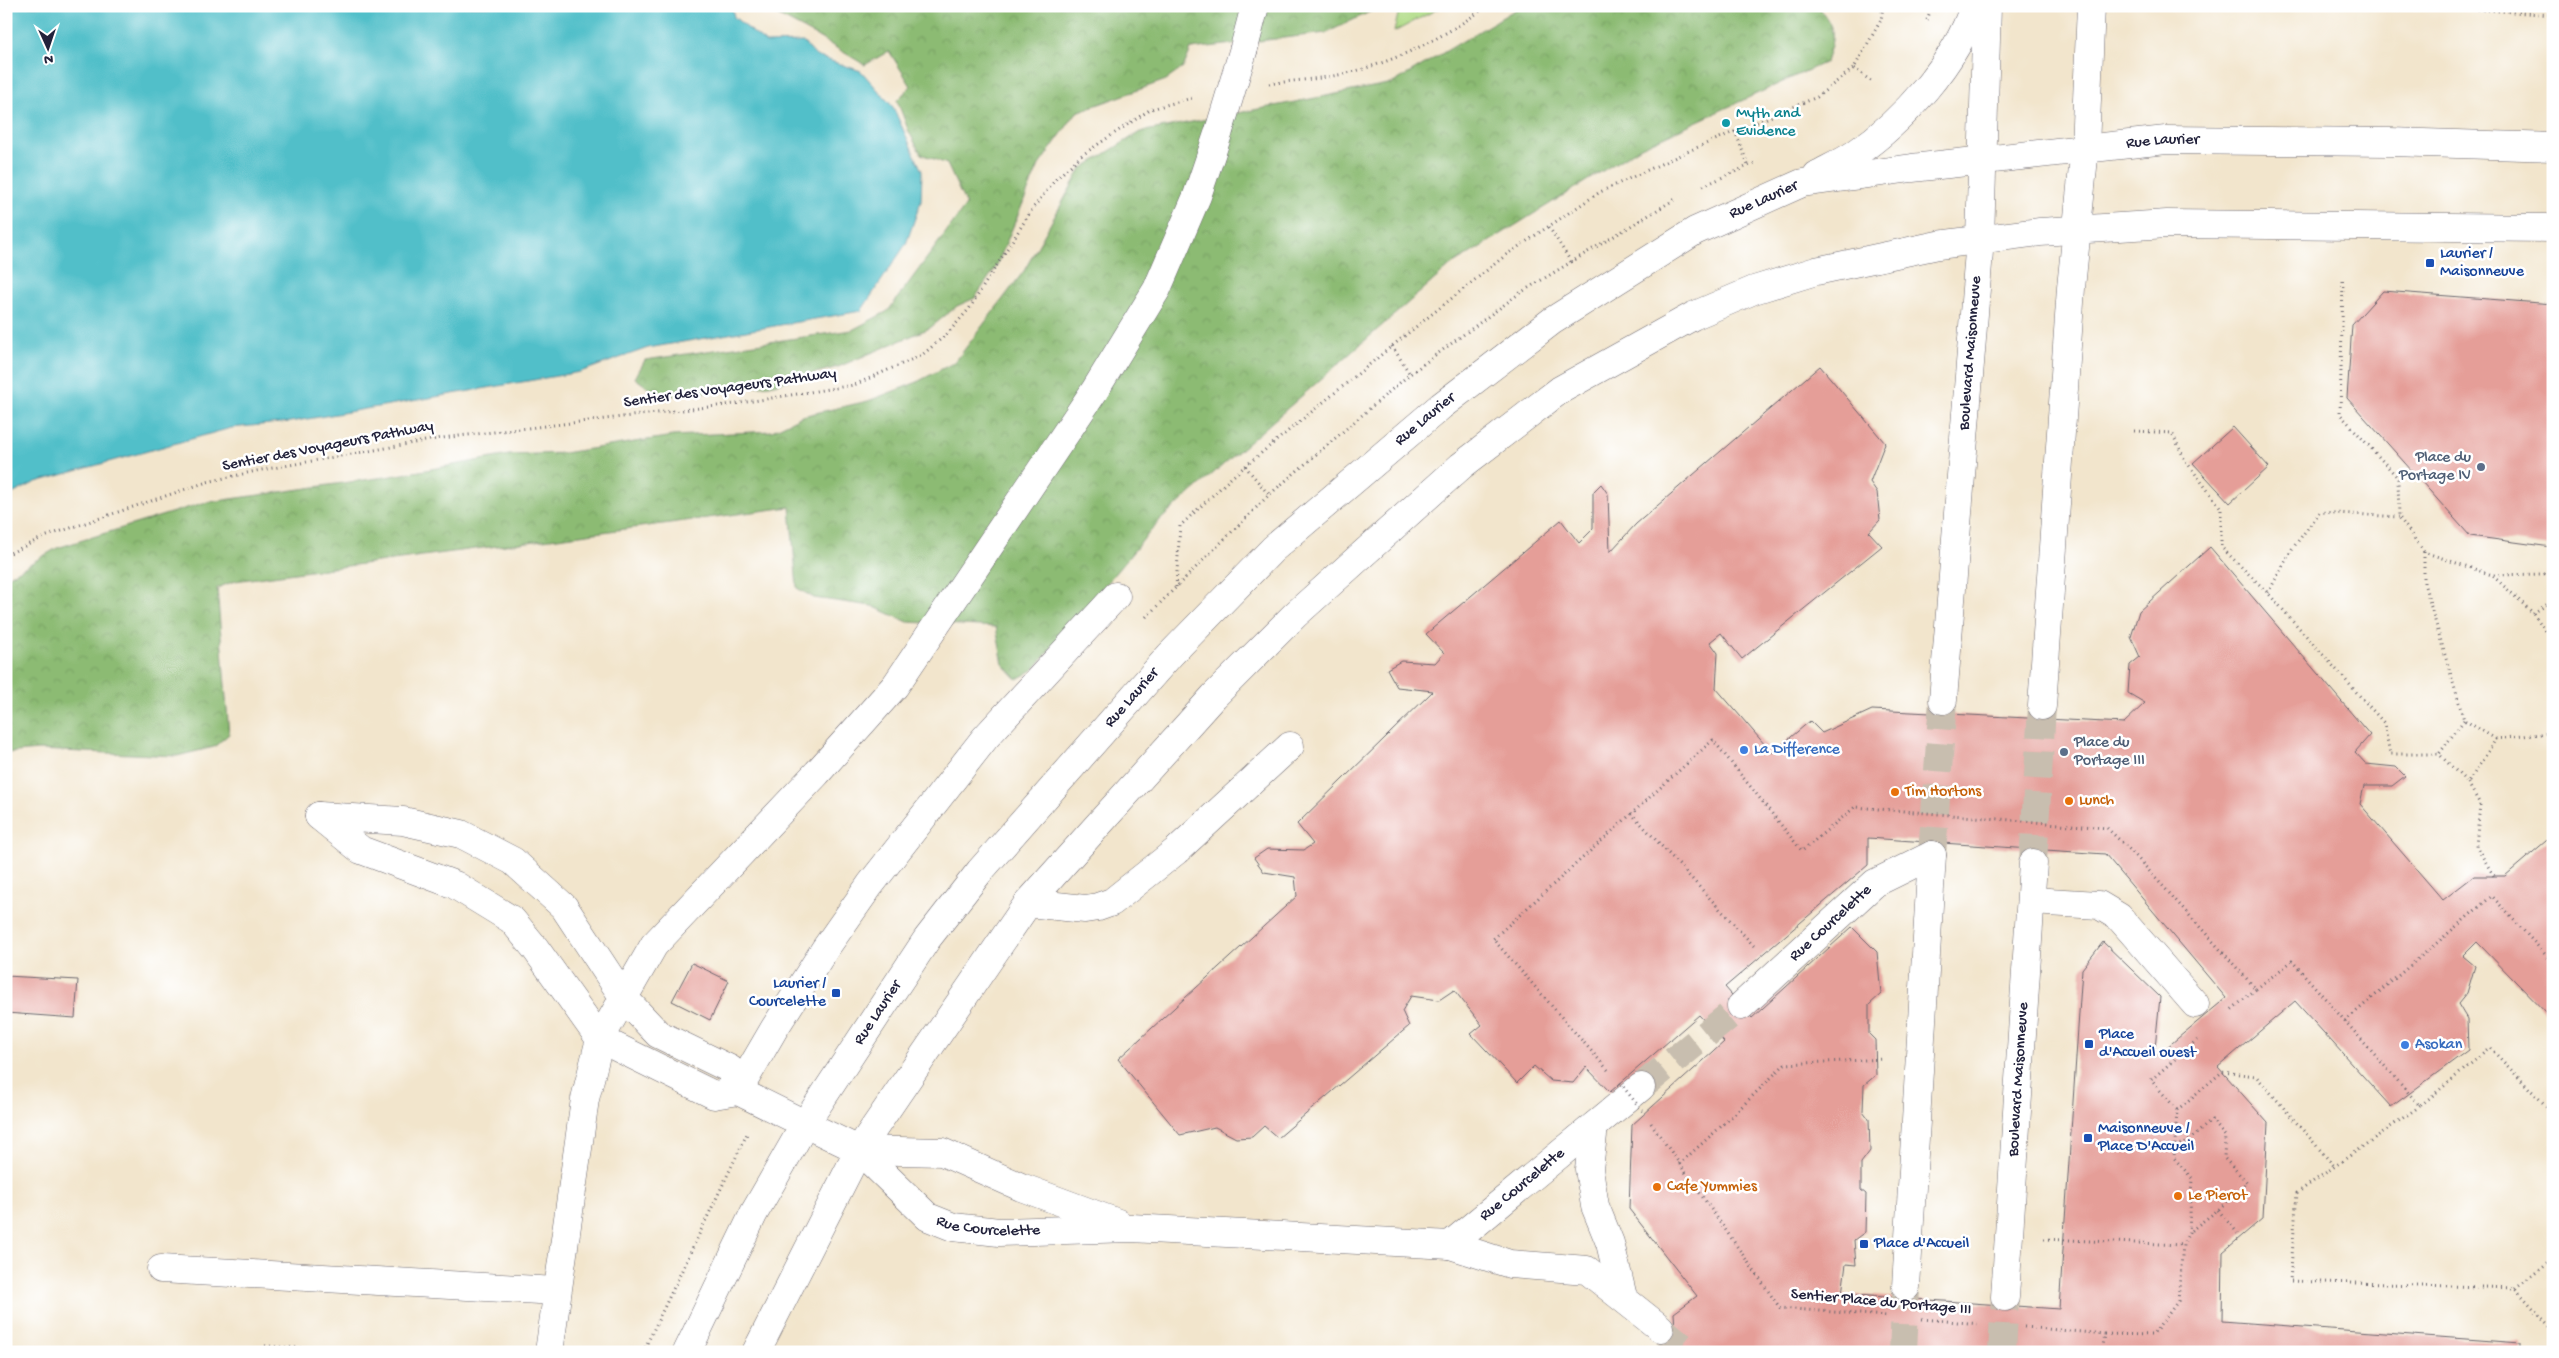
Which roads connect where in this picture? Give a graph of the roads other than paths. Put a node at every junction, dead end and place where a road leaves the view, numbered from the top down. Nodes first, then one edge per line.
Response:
1 (1255, 6) edge
2 (1974, 6) edge
3 (1987, 6) edge
4 (2091, 6) edge
5 (2085, 147) junction
6 (2553, 147) edge
7 (1984, 160) junction
8 (1802, 183) junction
9 (2077, 228) junction
10 (2553, 228) edge
11 (1980, 239) junction
12 (1116, 596) dead end
13 (1943, 700) tunnel mouth
14 (2042, 706) tunnel mouth
15 (1290, 746) dead end
16 (2033, 863) tunnel mouth
17 (2031, 901) junction
18 (1028, 903) junction
19 (624, 998) junction
20 (2195, 1004) dead end
21 (1741, 1006) tunnel mouth
22 (600, 1039) junction
23 (1631, 1085) tunnel mouth
24 (738, 1091) junction
25 (805, 1124) junction
26 (1594, 1126) junction
27 (859, 1150) junction
28 (1131, 1228) junction
29 (1450, 1245) junction
30 (161, 1269) dead end
31 (1906, 1287) tunnel mouth
32 (557, 1291) junction
33 (1623, 1297) junction
34 (2005, 1298) tunnel mouth
35 (1660, 1328) tunnel mouth
36 (549, 1352) edge
37 (686, 1352) edge
38 (756, 1352) edge

1 - 19 main road, bridge
2 - 8 main road
3 - 7 main road, Boulevard Maisonneuve
4 - 5 main road
5 - 6 main road, Rue Laurier
5 - 7 main road, Rue Laurier
5 - 9 main road
7 - 8 main road, Rue Laurier
7 - 11 main road, Boulevard Maisonneuve
8 - 25 main road, Rue Laurier
9 - 10 main road
9 - 11 main road
9 - 14 main road
11 - 13 main road, Boulevard Maisonneuve
11 - 18 main road
12 - 24 main road
15 - 18 main road
16 - 17 main road, Boulevard Maisonneuve
17 - 20 main road
17 - 34 main road, Boulevard Maisonneuve
18 - 27 main road
19 - 22 main road
19 - 22 main road
19 - 24 main road
21 - 31 main road, Rue Courcelette
22 - 24 main road
22 - 32 main road
23 - 26 main road, Rue Courcelette
24 - 25 main road
25 - 27 main road
25 - 37 main road, Rue Laurier
26 - 29 main road, Rue Courcelette
26 - 33 main road, Rue Courcelette
27 - 28 main road, Rue Courcelette
27 - 28 main road, Rue Courcelette
27 - 38 main road
28 - 29 main road, Rue Courcelette
29 - 33 main road, Rue Courcelette
30 - 32 main road
32 - 36 main road
33 - 35 main road, Rue Courcelette

